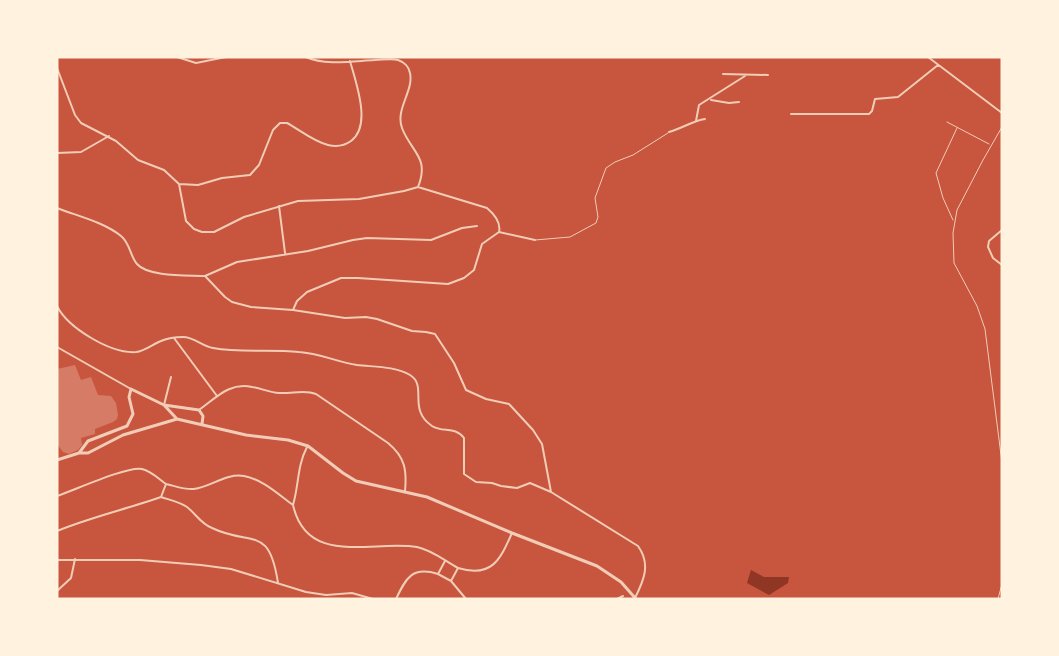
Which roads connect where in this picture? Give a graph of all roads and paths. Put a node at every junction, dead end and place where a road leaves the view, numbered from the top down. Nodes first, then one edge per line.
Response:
1 (177, 57) edge
2 (196, 57) edge
3 (226, 57) edge
4 (306, 57) edge
5 (928, 57) edge
6 (313, 58) edge
7 (350, 61) junction
8 (196, 63) junction
9 (938, 65) junction
10 (57, 68) edge
11 (723, 74) dead end
12 (768, 75) dead end
13 (745, 76) junction
14 (708, 100) junction
15 (739, 102) dead end
16 (1002, 113) edge
17 (791, 114) dead end
18 (705, 119) dead end
19 (696, 121) junction
20 (947, 122) dead end
21 (957, 128) junction
22 (1002, 128) edge
23 (669, 132) joint
24 (109, 136) junction
25 (991, 145) junction
26 (57, 153) edge
27 (179, 184) junction
28 (418, 187) junction
29 (279, 206) junction
30 (57, 208) edge
31 (954, 222) junction
32 (477, 226) dead end
33 (1002, 230) edge
34 (499, 232) junction
35 (536, 240) joint
36 (285, 253) junction
37 (1002, 265) edge
38 (205, 276) junction
39 (57, 306) edge
40 (293, 310) junction
41 (174, 338) junction
42 (57, 347) edge
43 (171, 377) dead end
44 (131, 388) junction
45 (217, 396) junction
46 (164, 405) junction
47 (199, 410) junction
48 (177, 419) junction
49 (202, 424) junction
50 (120, 429) junction
51 (103, 435) junction
52 (123, 435) junction
53 (107, 443) junction
54 (308, 446) junction
55 (79, 453) junction
56 (57, 460) edge
57 (1002, 463) edge
58 (166, 484) junction
59 (405, 491) junction
60 (550, 492) junction
61 (57, 496) edge
62 (161, 497) junction
63 (293, 505) junction
64 (57, 531) edge
65 (512, 533) junction
66 (75, 559) junction
67 (57, 560) edge
68 (445, 561) junction
69 (458, 568) junction
70 (438, 574) junction
71 (451, 581) junction
72 (278, 583) junction
73 (1002, 584) edge
74 (57, 591) edge
75 (623, 596) dead end
76 (635, 598) edge
77 (373, 599) edge
78 (396, 599) edge
79 (466, 599) edge
80 (617, 599) edge
81 (998, 599) edge

1 - 8 street
2 - 8 street
3 - 8 street
4 - 6 street
5 - 9 street
6 - 7 street
7 - 27 street
7 - 28 street
9 - 16 street
9 - 17 street
10 - 24 street
11 - 13 street
12 - 13 street
13 - 14 street
14 - 15 street
14 - 19 street
18 - 19 street
19 - 23 street
20 - 21 lane
21 - 25 lane
21 - 31 lane
22 - 25 lane
23 - 35 lane
24 - 26 street
24 - 27 street
25 - 31 lane
27 - 29 street
28 - 29 street
28 - 34 street
29 - 36 street
30 - 38 street
31 - 57 lane
32 - 36 street
33 - 37 street
34 - 35 street
34 - 40 street
36 - 38 street
38 - 40 street
39 - 41 street
40 - 60 street
41 - 45 street
41 - 60 street
42 - 44 street
43 - 46 street
44 - 46 street
44 - 50 street
45 - 47 street
45 - 59 street
46 - 47 street
46 - 48 street
47 - 49 street
48 - 49 street
48 - 52 street
49 - 54 street
50 - 51 street
50 - 52 street
51 - 53 street
51 - 55 street
52 - 53 street
53 - 55 street
54 - 59 street
54 - 63 street
55 - 56 street
58 - 61 street
58 - 62 street
58 - 63 street
59 - 65 street
60 - 76 street
62 - 64 street
62 - 72 street
63 - 68 street
65 - 69 street
65 - 76 street
66 - 67 street
66 - 72 street
66 - 74 street
68 - 69 street
68 - 70 street
69 - 71 street
70 - 71 street
70 - 78 street
71 - 79 street
72 - 77 street
73 - 81 lane
75 - 80 street

